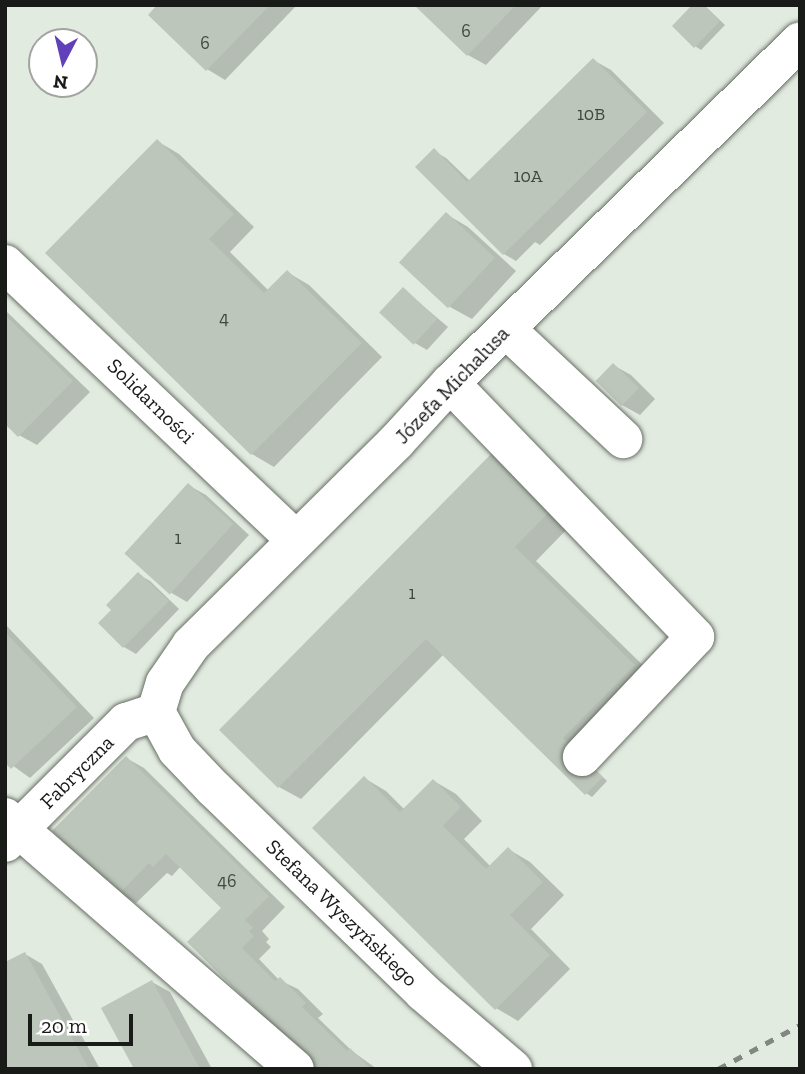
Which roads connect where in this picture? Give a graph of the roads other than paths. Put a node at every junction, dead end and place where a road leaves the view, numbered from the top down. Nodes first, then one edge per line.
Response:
1 (800, 42) edge
2 (5, 264) edge
3 (506, 329) junction
4 (450, 383) junction
5 (623, 439) dead end
6 (296, 540) junction
7 (156, 712) junction
8 (582, 757) dead end
9 (9, 830) edge
10 (295, 1069) edge
11 (513, 1069) edge

1 - 3 street, Józefa Michalusa
2 - 6 street, Solidarności
3 - 4 street, Józefa Michalusa
3 - 5 street
4 - 6 street, Józefa Michalusa
4 - 8 street
6 - 7 street, Józefa Michalusa
7 - 9 street, Fabryczna
7 - 11 street, Stefana Wyszyńskiego
9 - 10 street

